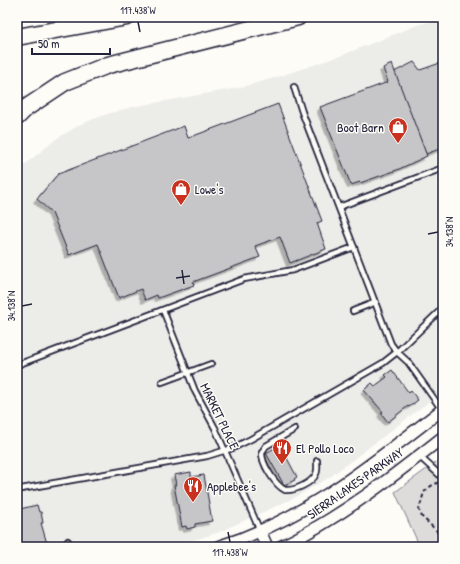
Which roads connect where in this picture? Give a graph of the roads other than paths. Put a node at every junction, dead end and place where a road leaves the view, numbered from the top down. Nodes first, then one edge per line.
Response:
1 (127, 17) edge
2 (298, 17) edge
3 (81, 25) junction
4 (17, 37) edge
5 (17, 48) edge
6 (294, 87) dead end
7 (17, 117) edge
8 (443, 168) edge
9 (339, 207) junction
10 (354, 247) junction
11 (376, 302) junction
12 (443, 308) edge
13 (163, 310) junction
14 (353, 311) dead end
15 (397, 352) junction
16 (211, 364) dead end
17 (17, 365) edge
18 (187, 373) junction
19 (162, 382) dead end
20 (443, 410) edge
21 (295, 429) dead end
22 (443, 437) edge
23 (225, 451) junction
24 (419, 456) junction
25 (316, 461) dead end
26 (443, 479) edge
27 (17, 488) edge
28 (260, 531) junction
29 (68, 541) dead end
30 (64, 547) edge
31 (218, 547) edge
32 (267, 547) edge
33 (280, 547) edge

1 - 3 highway
2 - 7 highway
3 - 4 highway
3 - 5 highway
6 - 9 lane
8 - 9 lane
9 - 10 lane
10 - 11 lane
10 - 13 lane
11 - 14 lane
11 - 15 lane
12 - 15 lane
13 - 17 lane
13 - 18 lane, MARKET PLACE
15 - 20 lane
15 - 23 lane
16 - 18 lane
18 - 19 lane
18 - 23 lane, MARKET PLACE
20 - 28 street, SIERRA LAKES PARKWAY
21 - 25 lane
22 - 24 street, SIERRA LAKES PARKWAY
23 - 27 lane
23 - 28 lane, MARKET PLACE
24 - 26 lane
24 - 33 street, SIERRA LAKES PARKWAY
28 - 31 street, SIERRA LAKES PARKWAY
28 - 32 street
29 - 30 lane

